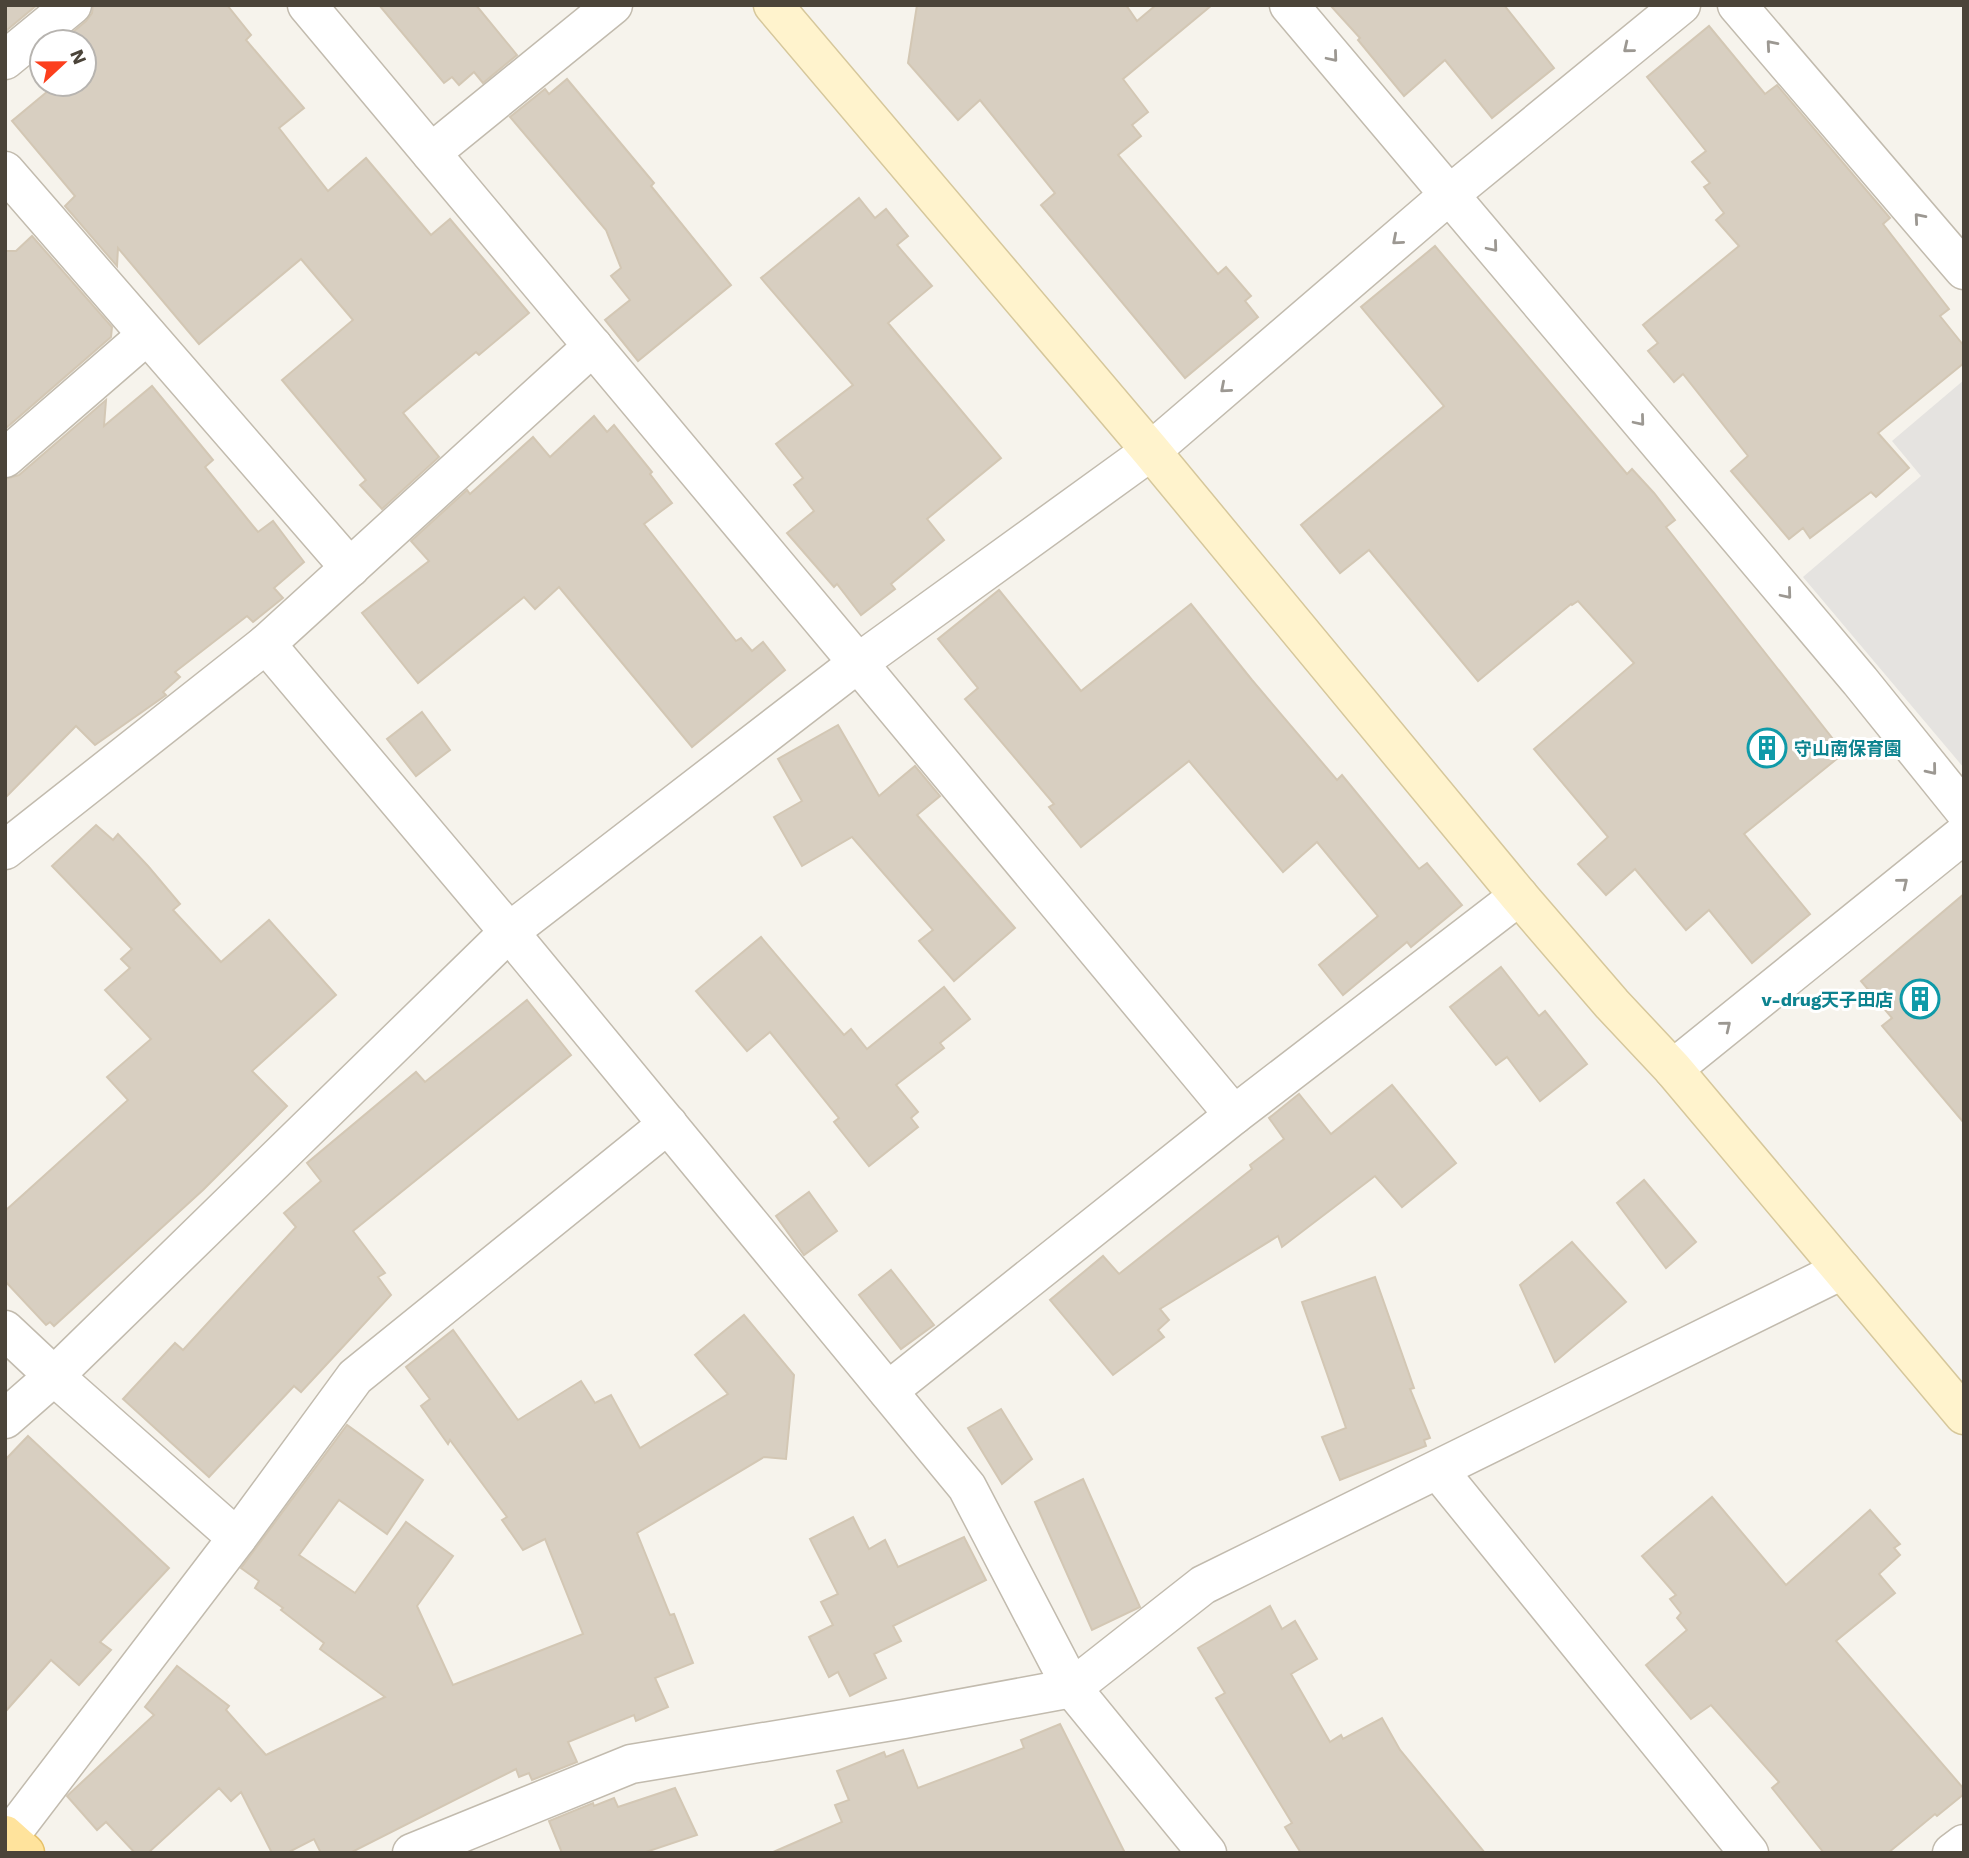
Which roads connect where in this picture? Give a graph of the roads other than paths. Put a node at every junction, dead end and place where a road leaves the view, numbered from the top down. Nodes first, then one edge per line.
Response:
1 (72, 5) edge
2 (307, 5) edge
3 (613, 5) edge
4 (773, 5) edge
5 (1289, 5) edge
6 (1681, 5) edge
7 (1737, 5) edge
8 (5, 60) edge
9 (431, 153) junction
10 (5, 172) edge
11 (1449, 195) junction
12 (1964, 270) edge
13 (147, 335) junction
14 (593, 346) junction
15 (1151, 451) junction
16 (5, 458) edge
17 (350, 568) junction
18 (267, 644) junction
19 (858, 663) junction
20 (1964, 810) edge
21 (1964, 834) edge
22 (5, 850) edge
23 (1519, 896) junction
24 (509, 932) junction
25 (1673, 1069) junction
26 (1234, 1115) junction
27 (668, 1124) junction
28 (1842, 1270) junction
29 (5, 1330) edge
30 (54, 1376) junction
31 (888, 1391) junction
32 (1964, 1415) edge
33 (5, 1419) edge
34 (1438, 1470) junction
35 (237, 1538) junction
36 (1072, 1688) junction
37 (13, 1842) edge
38 (1964, 1844) edge
39 (412, 1853) edge
40 (1207, 1853) edge
41 (1749, 1853) edge
42 (1952, 1853) edge

1 - 8 street
2 - 9 street
3 - 9 street
4 - 15 street
5 -> 11 street
6 -> 11 street
12 -> 7 street
9 - 14 street
10 - 13 street
11 -> 15 street
11 -> 20 street
13 - 16 street
13 - 17 street
14 - 17 street
14 - 19 street
15 - 19 street
15 - 23 street
17 - 18 street
18 - 22 street
18 - 24 street
19 - 24 street
19 - 26 street
25 -> 21 street
23 - 25 street
23 - 26 street
24 - 27 street
24 - 30 street
25 - 28 street
26 - 31 street
27 - 31 street
27 - 35 street
28 - 32 street
28 - 34 street
29 - 30 street
30 - 33 street
30 - 35 street
31 - 36 street
34 - 36 street
34 - 41 street
35 - 37 street
36 - 39 street
36 - 40 street
38 - 42 street

